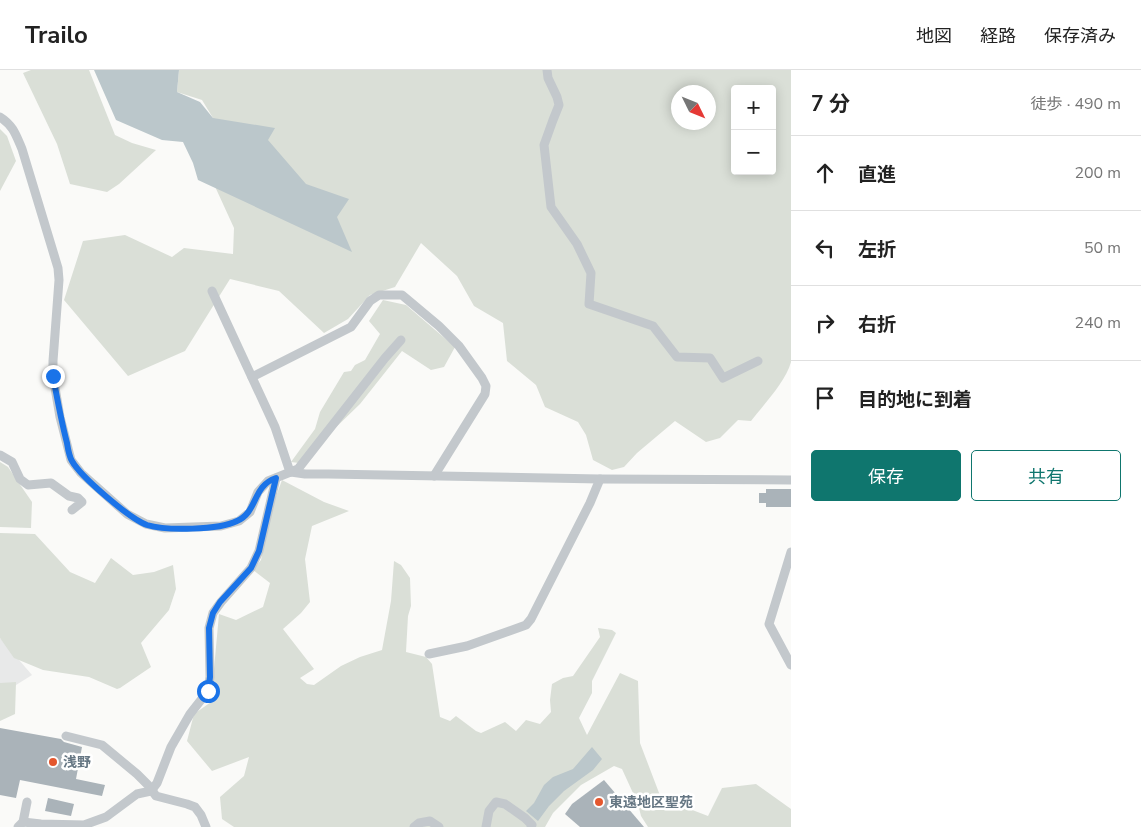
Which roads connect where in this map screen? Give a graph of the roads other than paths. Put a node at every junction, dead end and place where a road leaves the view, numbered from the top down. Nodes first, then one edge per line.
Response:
1 (547, 70) edge
2 (0, 117) edge
3 (212, 291) dead end
4 (401, 340) dead end
5 (758, 361) dead end
6 (252, 378) junction
7 (0, 456) edge
8 (290, 472) junction
9 (434, 476) junction
10 (276, 478) junction
11 (600, 479) junction
12 (791, 480) edge
13 (72, 510) dead end
14 (791, 552) edge
15 (430, 654) dead end
16 (791, 666) edge
17 (66, 736) dead end
18 (152, 791) junction
19 (27, 802) dead end
20 (21, 824) edge
21 (206, 827) edge
22 (414, 827) edge
23 (439, 827) edge
24 (486, 827) edge
25 (532, 827) edge

1 - 5 street
2 - 10 street
3 - 6 street
4 - 8 street
6 - 8 street
6 - 9 street
7 - 13 street
8 - 9 street
8 - 10 street
9 - 11 street
10 - 18 street
11 - 12 street
11 - 15 street
14 - 16 street
17 - 18 street
18 - 20 street
18 - 21 street
19 - 20 street
22 - 23 street
24 - 25 street

